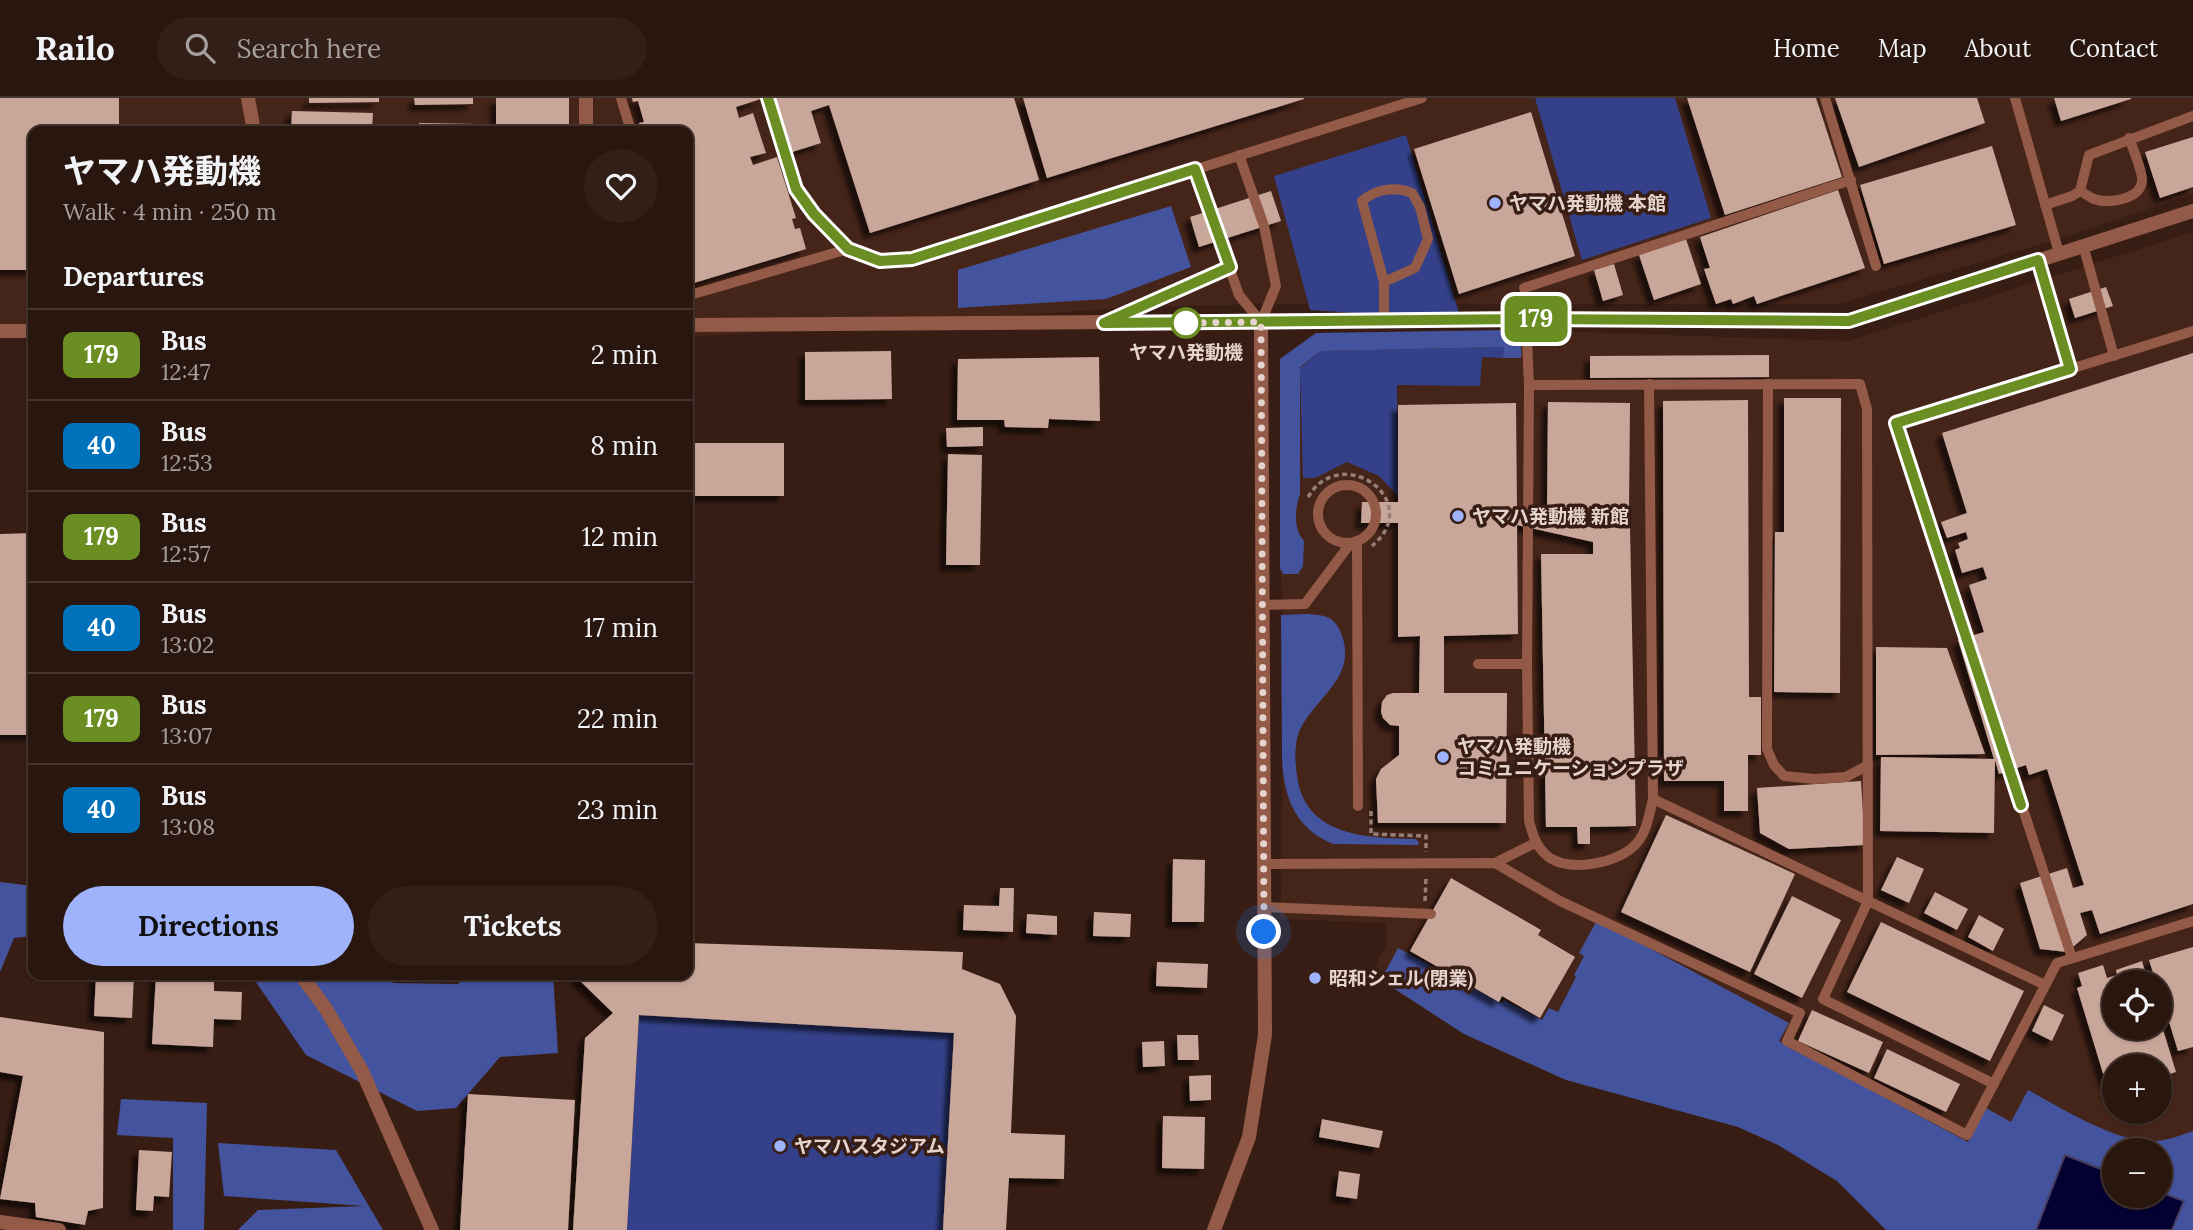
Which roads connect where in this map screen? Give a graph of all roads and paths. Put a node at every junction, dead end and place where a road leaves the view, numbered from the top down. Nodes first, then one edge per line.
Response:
1 (248, 98) edge
2 (586, 98) edge
3 (621, 98) edge
4 (768, 98) edge
5 (1422, 98) edge
6 (1825, 98) edge
7 (2015, 98) edge
8 (1383, 104) edge
9 (2193, 116) edge
10 (253, 126) edge
11 (586, 126) edge
12 (629, 126) edge
13 (2129, 138) junction
14 (1239, 155) junction
15 (1195, 169) junction
16 (1851, 180) junction
17 (2080, 191) junction
18 (2045, 205) junction
19 (2193, 211) edge
20 (2083, 244) junction
21 (848, 249) junction
22 (2059, 253) junction
23 (2038, 260) junction
24 (1876, 266) dead end
25 (1230, 267) junction
26 (1384, 282) junction
27 (1524, 288) dead end
28 (693, 294) edge
29 (1525, 319) junction
30 (1384, 321) junction
31 (1261, 322) junction
32 (1104, 323) junction
33 (693, 325) edge
34 (0, 331) edge
35 (28, 331) edge
36 (2193, 331) edge
37 (2114, 356) junction
38 (2070, 369) junction
39 (1649, 384) junction
40 (1768, 384) junction
41 (1529, 385) junction
42 (1308, 497) dead end
43 (1353, 542) junction
44 (1369, 548) dead end
45 (1262, 605) junction
46 (1478, 664) dead end
47 (1527, 664) junction
48 (1868, 765) junction
49 (1653, 799) junction
50 (1358, 806) dead end
51 (1371, 807) dead end
52 (1535, 843) junction
53 (1426, 863) junction
54 (1495, 863) junction
55 (1263, 864) junction
56 (1868, 901) junction
57 (1264, 907) junction
58 (1428, 914) joint
59 (2193, 920) edge
60 (2072, 958) junction
61 (305, 980) edge
62 (2045, 985) junction
63 (1994, 1084) junction
64 (0, 1222) edge
65 (59, 1230) edge
66 (432, 1230) edge
67 (1214, 1230) edge

1 - 10 street
2 - 11 street
3 - 12 lane
4 - 21 lane
5 - 8 lane
6 - 16 lane
7 - 18 lane
8 - 14 lane
9 - 13 lane
13 - 17 lane
13 - 17 lane
14 - 15 lane
14 - 31 lane
15 - 21 lane
15 - 25 lane
16 - 24 lane
16 - 27 lane
17 - 18 lane
18 - 22 lane
19 - 20 street
20 - 22 street
20 - 37 lane
21 - 28 lane
22 - 23 street
23 - 29 street
23 - 38 lane
25 - 31 lane
25 - 32 lane
26 - 26 lane
26 - 30 lane
29 - 30 street
29 - 41 lane
30 - 31 street
31 - 32 street
31 - 45 street
32 - 33 street
34 - 35 street
36 - 37 lane
37 - 38 lane
38 - 60 lane
39 - 40 lane
39 - 41 lane
39 - 49 lane
40 - 48 lane
40 - 48 lane
41 - 47 lane
42 - 44 path
43 - 43 lane
43 - 45 lane
43 - 50 lane
45 - 55 street
46 - 47 lane
47 - 52 lane
48 - 56 lane
49 - 52 lane
49 - 56 lane
51 - 53 path
52 - 54 lane
53 - 54 lane
53 - 55 lane
53 - 58 path
54 - 63 lane
55 - 57 street
56 - 62 lane
56 - 63 lane
57 - 58 lane
57 - 67 street
59 - 60 lane
60 - 62 lane
61 - 66 street
62 - 63 lane
64 - 65 street

